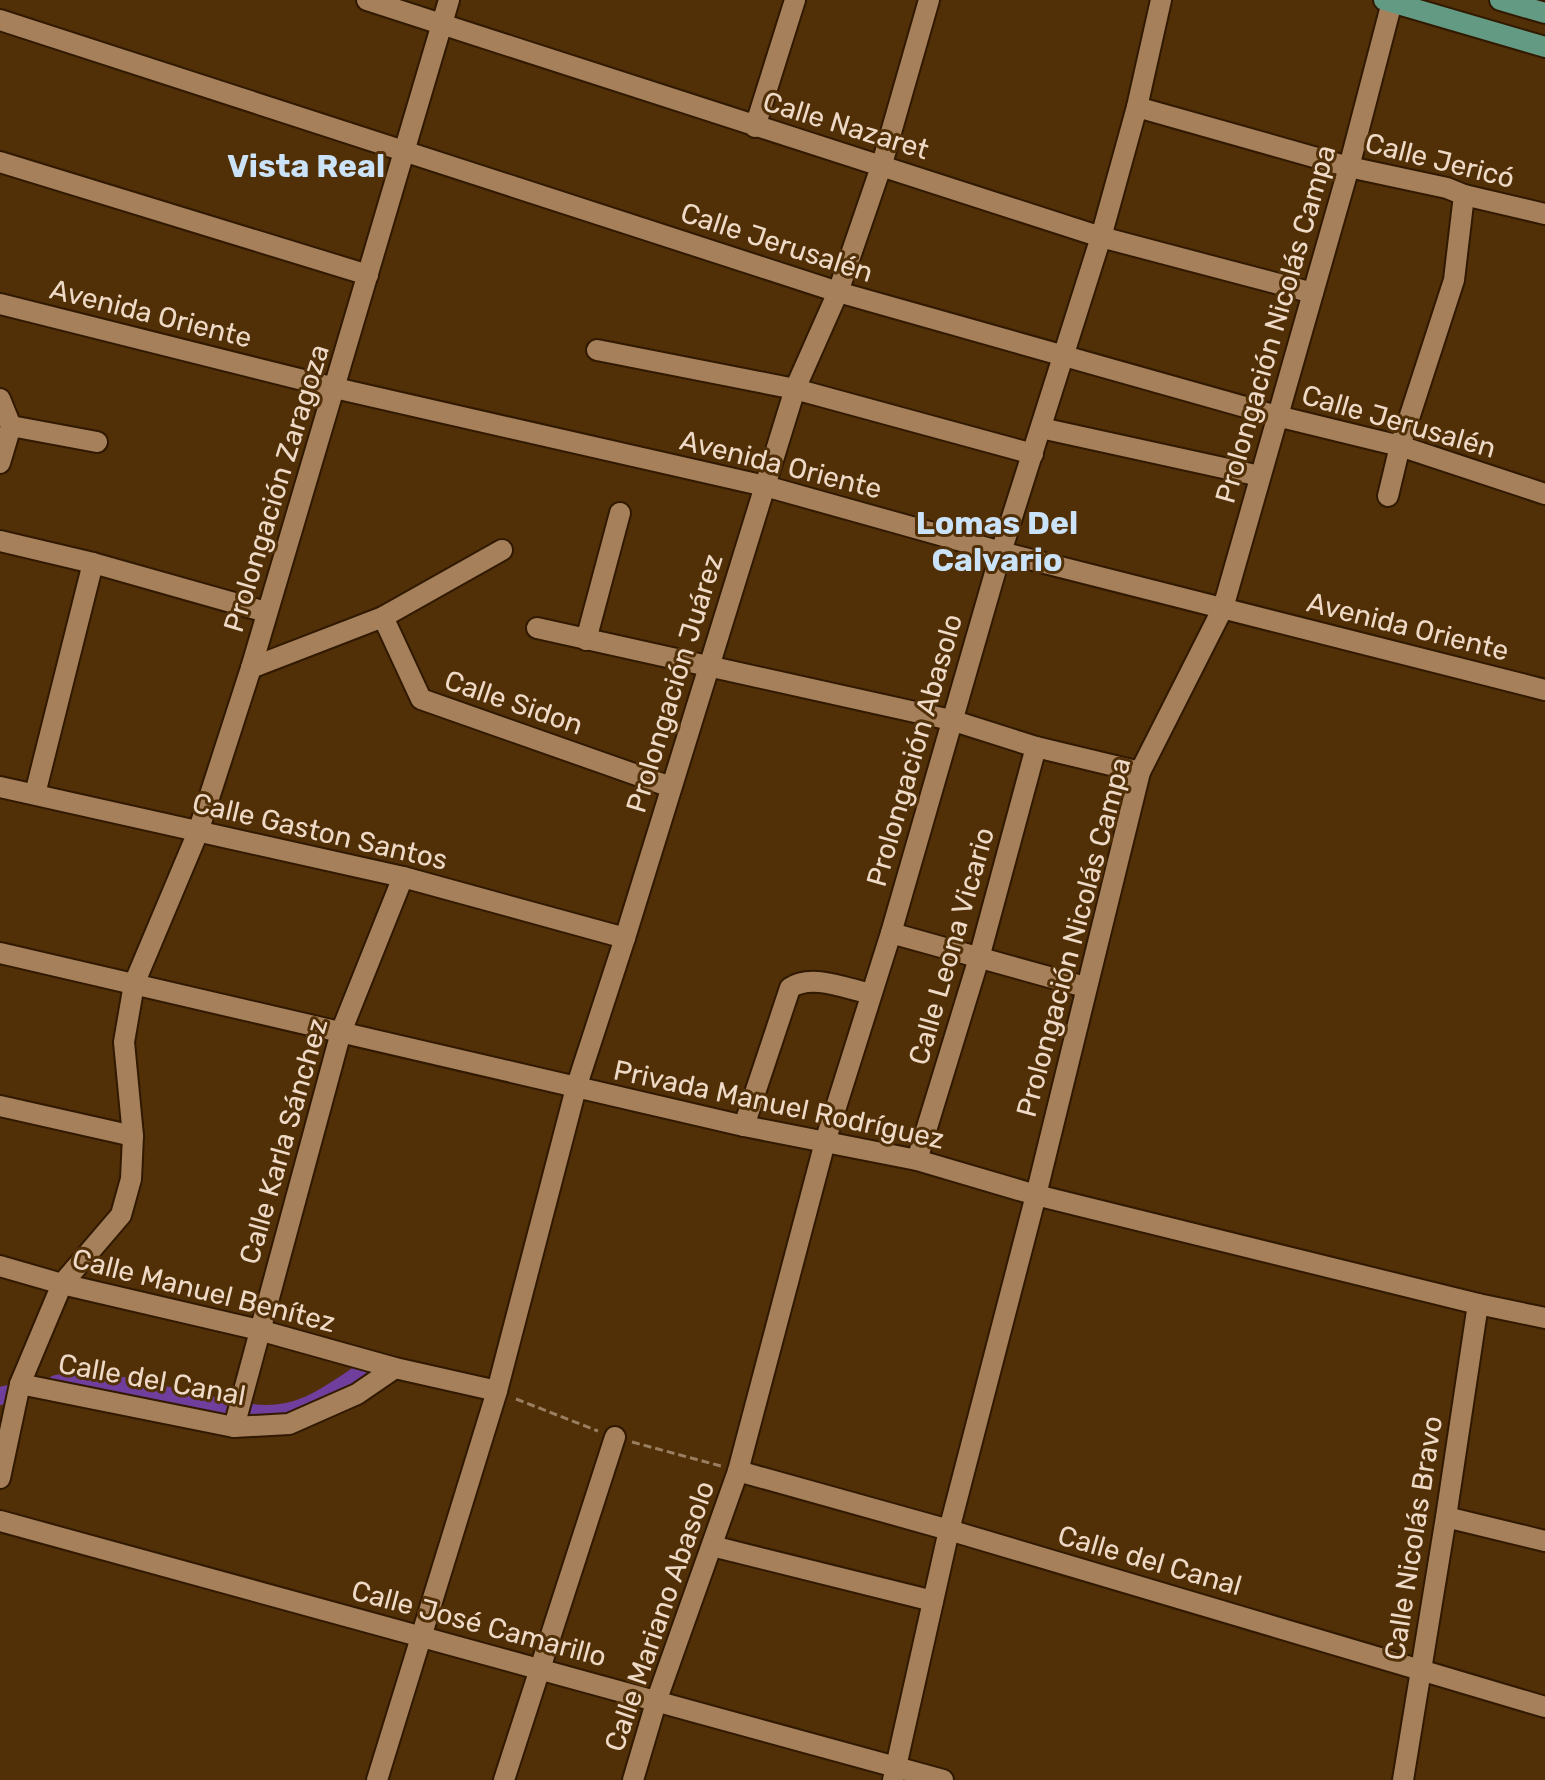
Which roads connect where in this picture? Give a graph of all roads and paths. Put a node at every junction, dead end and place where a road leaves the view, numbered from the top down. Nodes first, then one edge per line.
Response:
1 (367, 0) edge
2 (449, 0) edge
3 (795, 0) edge
4 (929, 0) edge
5 (1161, 0) edge
6 (1500, 0) edge
7 (1388, 1) edge
8 (1545, 13) edge
9 (0, 20) edge
10 (443, 24) junction
11 (1545, 47) edge
12 (1137, 107) junction
13 (755, 127) junction
14 (403, 151) junction
15 (0, 162) edge
16 (882, 164) junction
17 (1349, 167) junction
18 (1464, 195) junction
19 (1545, 214) edge
20 (1101, 237) junction
21 (368, 275) junction
22 (838, 292) junction
23 (1313, 293) junction
24 (0, 304) edge
25 (597, 350) dead end
26 (1062, 357) junction
27 (335, 388) junction
28 (795, 389) junction
29 (0, 399) edge
30 (1277, 416) junction
31 (11, 426) junction
32 (1041, 428) junction
33 (97, 442) dead end
34 (1400, 446) junction
35 (1033, 454) junction
36 (0, 463) edge
37 (1260, 476) junction
38 (765, 486) junction
39 (1545, 494) edge
40 (1388, 496) dead end
41 (620, 513) dead end
42 (0, 541) edge
43 (502, 550) dead end
44 (1001, 552) junction
45 (93, 563) junction
46 (1223, 608) junction
47 (266, 612) junction
48 (383, 617) junction
49 (537, 628) dead end
50 (586, 640) junction
51 (709, 665) junction
52 (251, 668) junction
53 (1545, 690) edge
54 (951, 720) junction
55 (1036, 747) junction
56 (1140, 772) junction
57 (0, 787) edge
58 (671, 787) junction
59 (35, 794) junction
60 (198, 832) junction
61 (403, 877) junction
62 (891, 933) junction
63 (625, 938) junction
64 (0, 953) edge
65 (979, 958) junction
66 (134, 984) junction
67 (1085, 987) junction
68 (871, 994) junction
69 (341, 1032) junction
70 (576, 1088) junction
71 (0, 1106) edge
72 (744, 1126) junction
73 (133, 1136) junction
74 (825, 1142) junction
75 (917, 1160) junction
76 (1036, 1195) junction
77 (0, 1266) edge
78 (62, 1284) junction
79 (1478, 1304) junction
80 (1545, 1318) edge
81 (259, 1330) junction
82 (395, 1368) junction
83 (20, 1385) junction
84 (497, 1391) junction
85 (234, 1427) junction
86 (615, 1437) dead end
87 (738, 1471) junction
88 (0, 1478) edge
89 (1446, 1517) junction
90 (0, 1521) edge
91 (949, 1530) junction
92 (1545, 1541) edge
93 (712, 1546) junction
94 (933, 1601) junction
95 (423, 1638) junction
96 (539, 1669) junction
97 (1420, 1669) junction
98 (657, 1699) junction
99 (1545, 1707) edge
100 (895, 1773) edge
101 (377, 1780) edge
102 (504, 1780) edge
103 (633, 1780) edge
104 (943, 1780) edge
105 (1403, 1780) edge

1 - 10 street, Calle Nazaret
2 - 10 street, Prolongación Zaragoza
3 - 13 street
4 - 16 street, Prolongación Juárez
5 - 12 street, Prolongación Abasolo
6 - 8 main road
7 - 11 main road
7 - 17 street, Prolongación Nicolás Campa
9 - 14 street, Calle Jerusalén
10 - 13 street, Calle Nazaret
10 - 14 street, Prolongación Zaragoza
12 - 17 street, Calle Jericó
12 - 20 street, Prolongación Abasolo
13 - 16 street, Calle Nazaret
14 - 21 street, Prolongación Zaragoza
14 - 22 street, Calle Jerusalén
15 - 21 street
16 - 20 street, Calle Nazaret
16 - 22 street, Prolongación Juárez
17 - 18 street, Calle Jericó
17 - 23 street, Prolongación Nicolás Campa
18 - 19 street, Calle Jericó
18 - 34 street
20 - 23 street, Calle Nazaret
20 - 26 street, Prolongación Abasolo
21 - 27 street, Prolongación Zaragoza
22 - 26 street, Calle Jerusalén
22 - 28 street, Prolongación Juárez
23 - 30 street, Prolongación Nicolás Campa
24 - 27 street, Avenida Oriente
25 - 28 street
26 - 30 street, Calle Jerusalén
26 - 32 street, Prolongación Abasolo
27 - 38 street, Avenida Oriente
27 - 47 street, Prolongación Zaragoza
28 - 35 street
28 - 38 street, Prolongación Juárez
29 - 31 street
30 - 34 street, Calle Jerusalén
30 - 37 street, Prolongación Nicolás Campa
31 - 33 street
31 - 36 street
32 - 35 street, Prolongación Abasolo
32 - 37 street
34 - 39 street, Calle Jerusalén
34 - 40 street
35 - 44 street, Prolongación Abasolo
37 - 46 street, Prolongación Nicolás Campa
38 - 44 street, Avenida Oriente
38 - 51 street, Prolongación Juárez
41 - 50 street
42 - 45 street
43 - 48 street
44 - 46 street, Avenida Oriente
44 - 54 street, Prolongación Abasolo
45 - 47 street
45 - 59 street
46 - 53 street, Avenida Oriente
46 - 56 street, Prolongación Nicolás Campa
47 - 52 street, Prolongación Zaragoza
48 - 52 street
48 - 58 street, Calle Sidon
49 - 50 street
50 - 51 street
51 - 54 street
51 - 58 street, Prolongación Juárez
52 - 60 street, Prolongación Zaragoza
54 - 55 street
54 - 62 street, Prolongación Abasolo
55 - 56 street
55 - 65 street, Calle Leona Vicario
56 - 67 street, Prolongación Nicolás Campa
57 - 59 street, Calle Gaston Santos
58 - 63 street, Prolongación Juárez
59 - 60 street, Calle Gaston Santos
60 - 61 street, Calle Gaston Santos
60 - 66 street, Prolongación Zaragoza
61 - 63 street, Calle Gaston Santos
61 - 69 street, Calle Karla Sánchez
62 - 65 street
62 - 68 street, Prolongación Abasolo
63 - 70 street, Prolongación Juárez
64 - 66 street, Privada Manuel Rodríguez
65 - 67 street
65 - 75 street, Calle Leona Vicario
66 - 69 street, Privada Manuel Rodríguez
66 - 73 street, Prolongación Zaragoza
67 - 76 street, Prolongación Nicolás Campa
68 - 72 street
68 - 74 street, Prolongación Abasolo
69 - 70 street, Privada Manuel Rodríguez
69 - 81 street, Calle Karla Sánchez
70 - 72 street, Privada Manuel Rodríguez
70 - 84 street, Prolongación Juárez
71 - 73 street
72 - 74 street, Privada Manuel Rodríguez
73 - 78 street, Prolongación Zaragoza
74 - 75 street, Privada Manuel Rodríguez
74 - 87 street, Prolongación Abasolo
75 - 76 street, Privada Manuel Rodríguez
76 - 79 street, Privada Manuel Rodríguez
76 - 91 street, Prolongación Nicolás Campa
77 - 78 street, Calle Manuel Benítez
78 - 81 street, Calle Manuel Benítez
78 - 83 street, Prolongación Zaragoza
79 - 80 street, Privada Manuel Rodríguez
79 - 89 street, Calle Nicolás Bravo
81 - 82 street, Calle Manuel Benítez
81 - 85 street, Calle Karla Sánchez
82 - 84 street
82 - 85 street, Calle del Canal
83 - 85 street, Calle del Canal
83 - 88 street, Prolongación Zaragoza
84 - 95 street, Prolongación Juárez
86 - 96 street
87 - 91 street, Calle del Canal
87 - 93 street, Calle Mariano Abasolo
89 - 92 street
89 - 97 street, Calle Nicolás Bravo
90 - 95 street, Calle José Camarillo
91 - 94 street, Prolongación Nicolás Campa
91 - 97 street, Calle del Canal
93 - 94 street
93 - 98 street, Calle Mariano Abasolo
94 - 100 street, Prolongación Nicolás Campa
95 - 96 street, Calle José Camarillo
95 - 101 street, Prolongación Juárez
96 - 98 street, Calle José Camarillo
96 - 102 street
97 - 99 street, Calle del Canal
97 - 105 street, Calle Nicolás Bravo
98 - 100 street, Calle José Camarillo
98 - 103 street, Calle Mariano Abasolo
100 - 104 street, Calle José Camarillo

